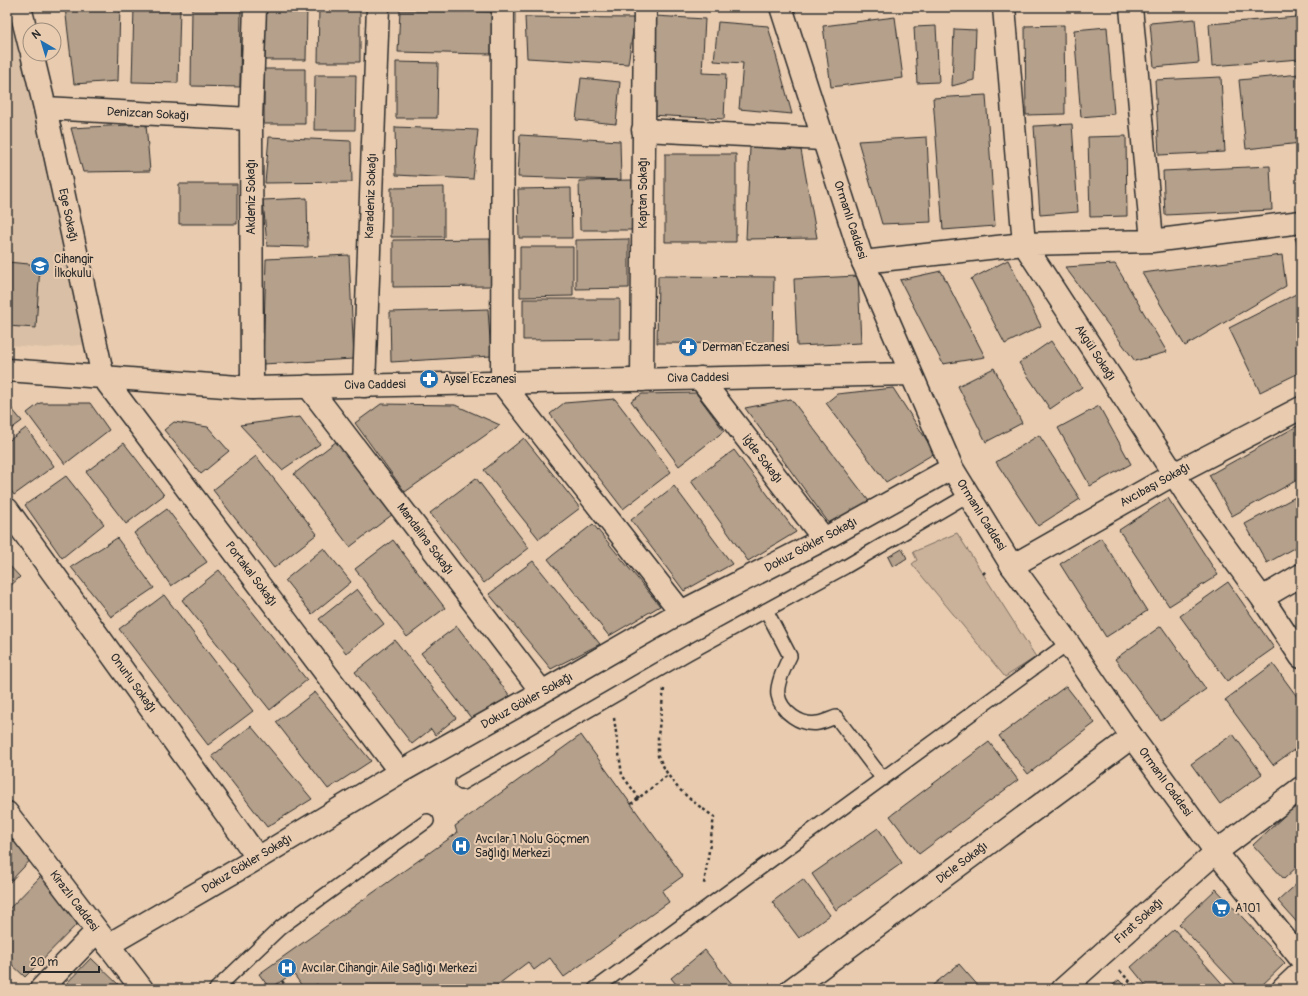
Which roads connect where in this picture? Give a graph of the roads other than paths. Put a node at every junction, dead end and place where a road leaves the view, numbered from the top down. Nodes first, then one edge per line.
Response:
1 (20, 7) edge
2 (255, 7) edge
3 (378, 7) edge
4 (503, 7) edge
5 (645, 7) edge
6 (781, 7) edge
7 (1004, 7) edge
8 (1131, 7) edge
9 (24, 22) edge
10 (34, 62) edge
11 (45, 108) junction
12 (251, 119) junction
13 (643, 130) junction
14 (824, 139) junction
15 (1301, 222) edge
16 (1152, 241) junction
17 (1024, 244) junction
18 (863, 262) junction
19 (7, 370) edge
20 (911, 374) junction
21 (103, 377) junction
22 (700, 378) junction
23 (642, 380) junction
24 (502, 383) junction
25 (308, 386) junction
26 (364, 386) junction
27 (252, 388) junction
28 (1301, 408) edge
29 (952, 468) junction
30 (1174, 474) junction
31 (968, 495) junction
32 (7, 509) edge
33 (824, 539) junction
34 (1012, 566) junction
35 (1301, 575) edge
36 (1262, 598) junction
37 (766, 610) junction
38 (681, 612) junction
39 (1068, 643) junction
40 (1301, 657) edge
41 (542, 692) junction
42 (1132, 737) junction
43 (400, 772) junction
44 (883, 779) junction
45 (462, 783) dead end
46 (1301, 788) edge
47 (7, 813) edge
48 (427, 821) dead end
49 (1216, 852) junction
50 (258, 858) junction
51 (103, 938) junction
52 (1301, 959) edge
53 (1301, 972) edge
54 (41, 989) edge
55 (142, 989) edge
56 (216, 989) edge
57 (594, 989) edge
58 (792, 989) edge
59 (1063, 989) edge
60 (1283, 989) edge

1 - 9 street
2 - 12 street, Akdeniz Sokağı
3 - 26 street, Karadeniz Sokağı
4 - 24 street
5 - 13 street, Kaptan Sokağı
6 - 14 street, Ormanlı Caddesi
7 - 17 street, Akgül Sokağı
8 - 16 street
10 - 11 street, Ege Sokağı
11 - 12 street, Denizcan Sokağı
11 - 21 street, Ege Sokağı
12 - 27 street, Akdeniz Sokağı
13 - 14 street
13 - 23 street, Kaptan Sokağı
14 - 18 street, Ormanlı Caddesi
15 - 16 street
16 - 17 street
17 - 18 street
17 - 30 street, Akgül Sokağı
18 - 20 street, Ormanlı Caddesi
19 - 21 street, Civa Caddesi
20 - 22 street, Civa Caddesi
20 - 29 street, Ormanlı Caddesi
21 - 27 street, Civa Caddesi
21 - 43 street, Portakal Sokağı
22 - 23 street, Civa Caddesi
22 - 33 street, İğde Sokağı
23 - 24 street, Civa Caddesi
24 - 26 street, Civa Caddesi
24 - 38 street
25 - 26 street, Civa Caddesi
25 - 27 street, Civa Caddesi
25 - 41 street, Mandalina Sokağı
28 - 30 street, Avcıbaşı Sokağı
29 - 31 street, Ormanlı Caddesi
29 - 33 street, Dokuz Gökler Sokağı
30 - 34 street, Avcıbaşı Sokağı
30 - 36 street, Akgül Sokağı
31 - 34 street, Ormanlı Caddesi
31 - 37 lane
32 - 50 street, Onurlu Sokağı
33 - 38 street, Dokuz Gökler Sokağı
34 - 39 street, Ormanlı Caddesi
35 - 36 street
36 - 40 street, Akgül Sokağı
37 - 44 lane
37 - 45 lane
38 - 41 street, Dokuz Gökler Sokağı
39 - 42 street, Ormanlı Caddesi
39 - 44 lane
41 - 43 street, Dokuz Gökler Sokağı
42 - 49 street, Ormanlı Caddesi
42 - 58 street, Dicle Sokağı
43 - 50 street, Dokuz Gökler Sokağı
44 - 57 lane
46 - 49 street, Fırat Sokağı
47 - 51 street, Kirazlı Caddesi
48 - 56 lane
49 - 52 street, Ormanlı Caddesi
49 - 59 street, Fırat Sokağı
50 - 51 street, Dokuz Gökler Sokağı
51 - 54 street, Dokuz Gökler Sokağı
51 - 55 street, Kirazlı Caddesi
53 - 60 street

